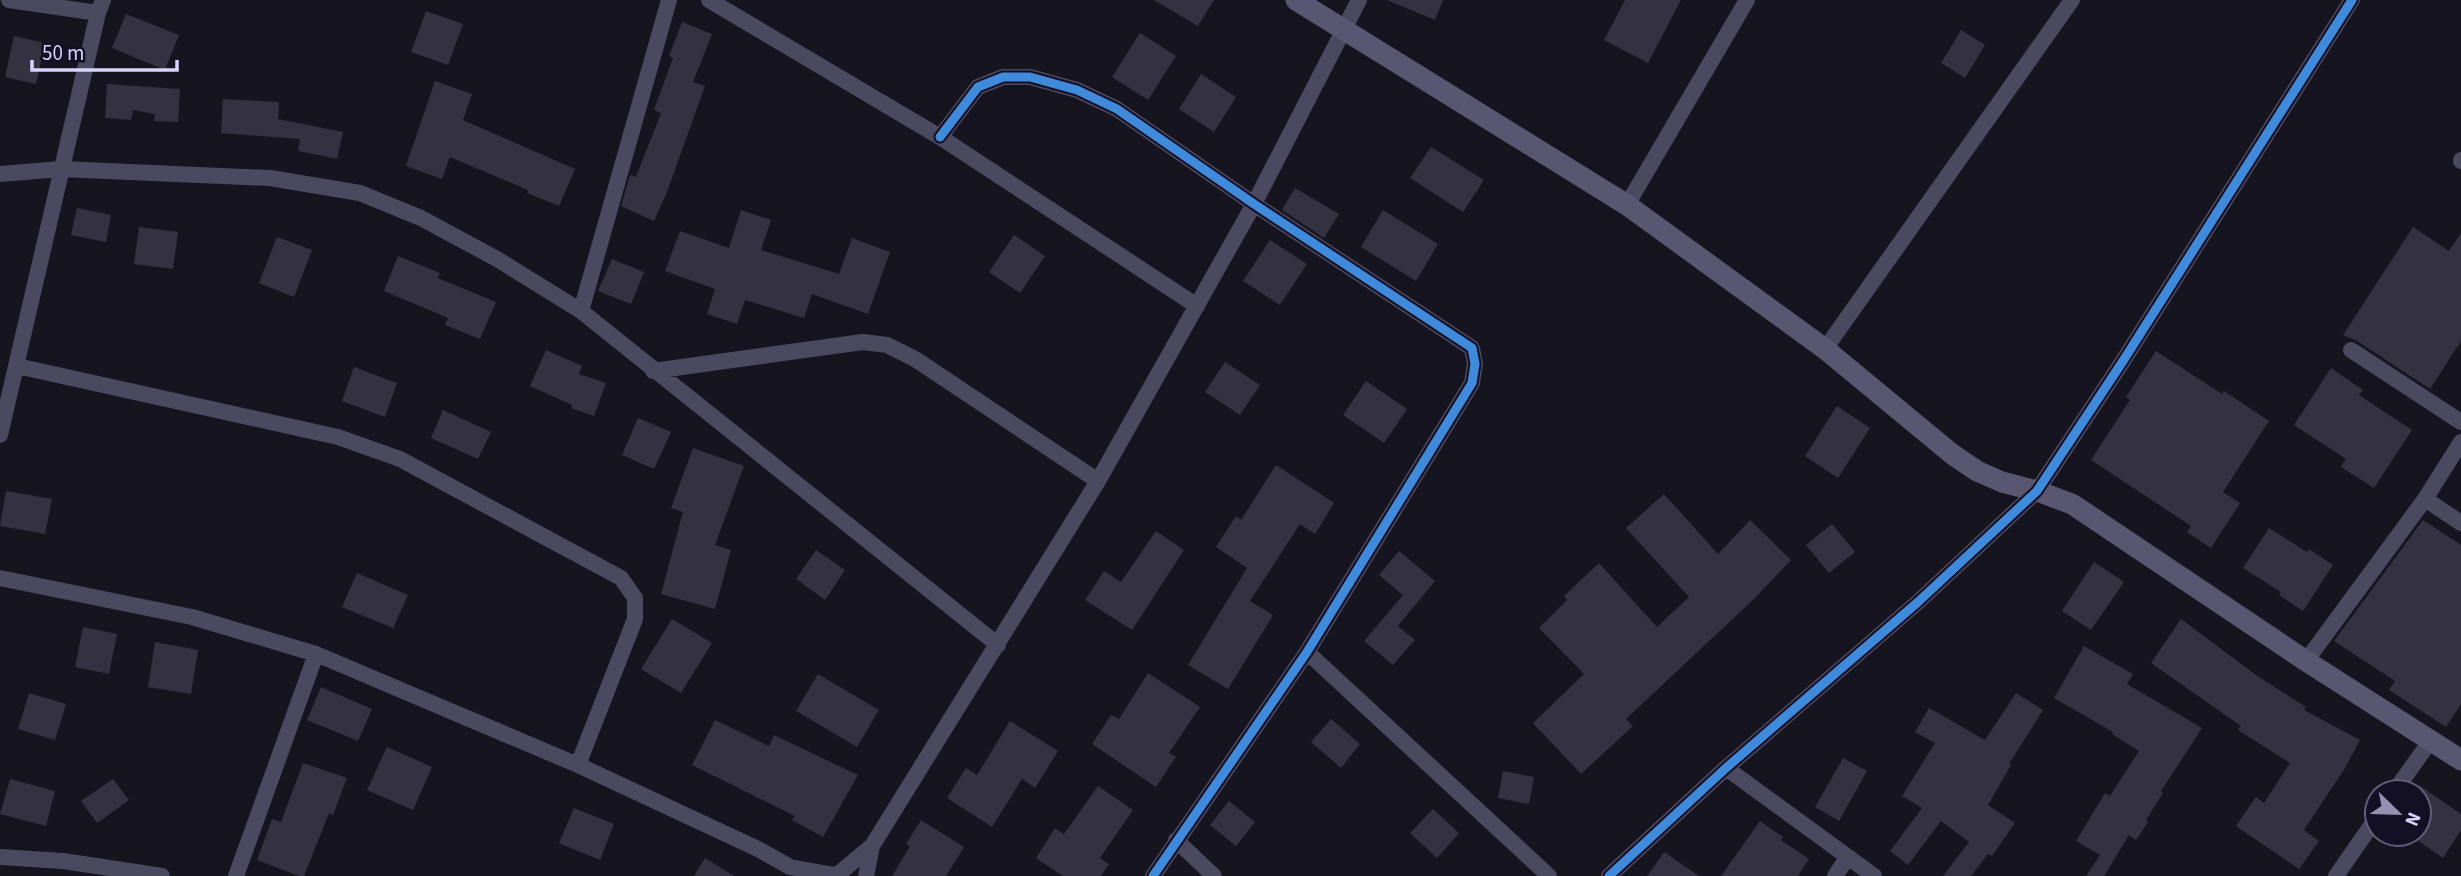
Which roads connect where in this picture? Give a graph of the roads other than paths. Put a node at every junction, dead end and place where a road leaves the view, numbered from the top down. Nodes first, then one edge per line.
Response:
1 (9, 0) edge
2 (669, 0) edge
3 (709, 0) edge
4 (1296, 0) edge
5 (1359, 0) edge
6 (1747, 0) edge
7 (2072, 0) edge
8 (2352, 0) edge
9 (101, 6) edge
10 (1343, 31) junction
11 (940, 137) junction
12 (61, 169) junction
13 (0, 174) edge
14 (1254, 204) junction
15 (1626, 205) junction
16 (1197, 306) junction
17 (580, 310) junction
18 (1825, 349) junction
19 (2351, 350) dead end
20 (17, 366) junction
21 (653, 371) junction
22 (2461, 422) edge
23 (0, 435) edge
24 (2461, 442) edge
25 (1098, 481) junction
26 (2037, 491) junction
27 (2425, 499) junction
28 (2461, 523) edge
29 (0, 578) edge
30 (998, 645) junction
31 (1307, 652) junction
32 (316, 654) junction
33 (2306, 661) junction
34 (2431, 740) junction
35 (2461, 761) edge
36 (578, 765) junction
37 (1726, 768) junction
38 (2404, 778) edge
39 (2363, 837) edge
40 (1176, 840) junction
41 (872, 846) junction
42 (0, 857) edge
43 (1847, 858) junction
44 (794, 871) edge
45 (838, 875) edge
46 (162, 876) edge
47 (236, 876) edge
48 (866, 876) edge
49 (1153, 876) edge
50 (1214, 876) edge
51 (1549, 876) edge
52 (1609, 876) edge
53 (1835, 876) edge
54 (1874, 876) edge
55 (2336, 876) edge

1 - 9 street
2 - 17 street
3 - 11 street
4 - 10 main road
5 - 10 street
6 - 15 street
7 - 18 street
8 - 26 street
9 - 12 street
10 - 14 street
10 - 15 main road
11 - 14 street
11 - 16 street
12 - 13 street
12 - 17 street
12 - 20 street
14 - 16 street
14 - 31 street
15 - 18 main road
16 - 25 street
17 - 21 street
18 - 26 main road
19 - 22 street
20 - 23 street
20 - 36 street
21 - 25 street
21 - 30 street
24 - 27 street
25 - 30 street
26 - 33 main road
26 - 37 street
27 - 28 street
27 - 33 street
29 - 32 street
30 - 41 street
31 - 40 street
31 - 51 street
32 - 36 street
32 - 47 street
33 - 34 main road
34 - 35 main road
34 - 38 street
36 - 44 street
37 - 43 street
37 - 52 street
39 - 55 street
40 - 49 street
40 - 50 street
41 - 45 street
41 - 48 street
42 - 46 street
43 - 53 street
43 - 54 street
44 - 45 street

